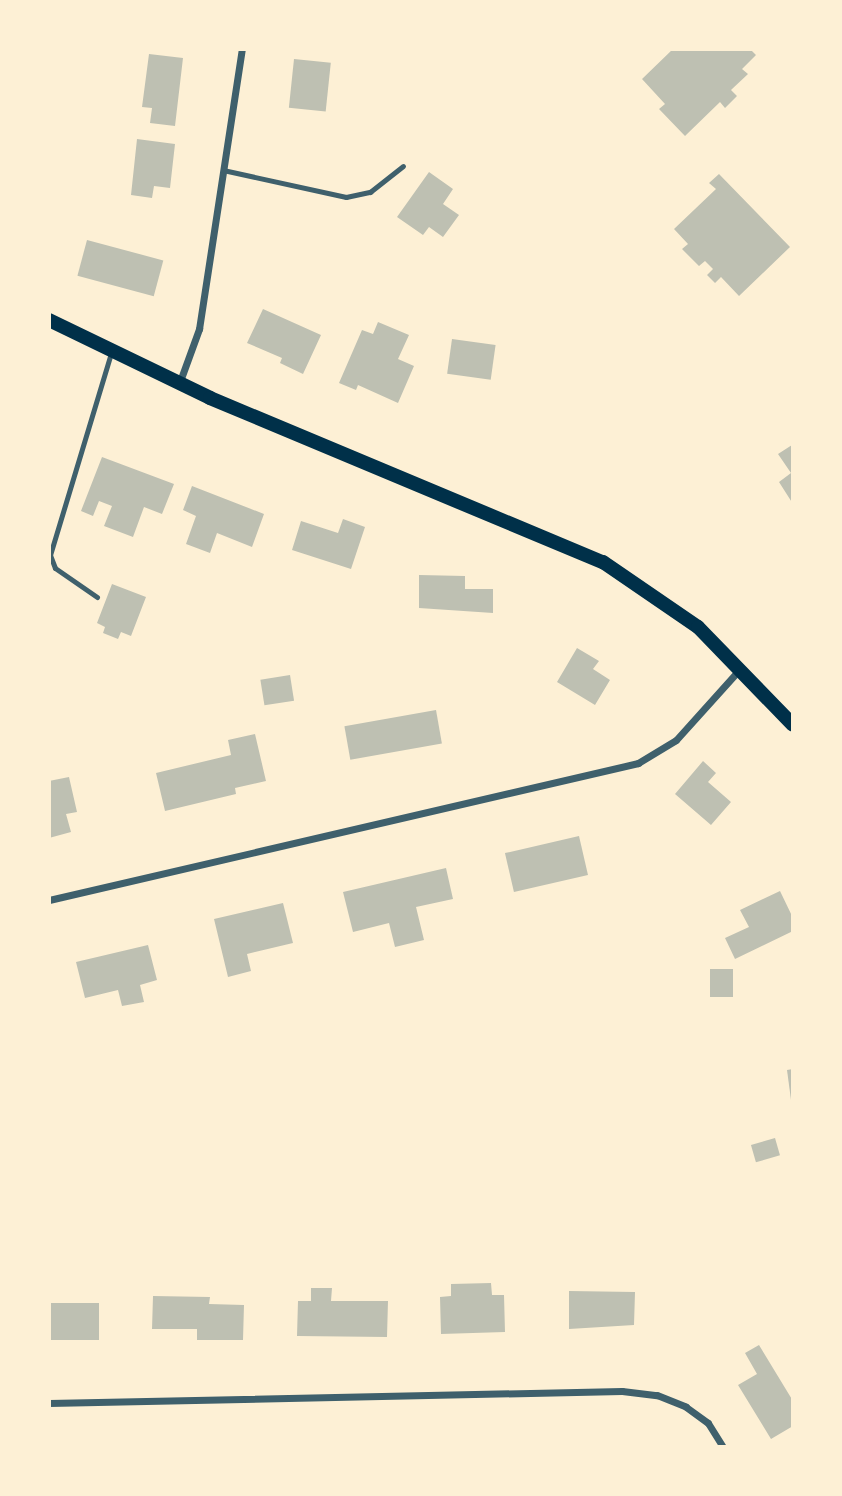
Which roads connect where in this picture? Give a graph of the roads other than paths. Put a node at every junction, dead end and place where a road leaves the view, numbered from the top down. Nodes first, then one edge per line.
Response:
1 (243, 49) edge
2 (403, 166) dead end
3 (223, 170) junction
4 (49, 320) edge
5 (111, 352) junction
6 (179, 384) junction
7 (97, 597) dead end
8 (742, 667) junction
9 (793, 725) edge
10 (49, 900) edge
11 (49, 1403) edge
12 (723, 1447) edge

1 - 3 street
2 - 3 lane
3 - 6 street
4 - 5 main road
5 - 6 main road
5 - 7 lane
6 - 8 main road
8 - 9 main road
8 - 10 street
11 - 12 street

